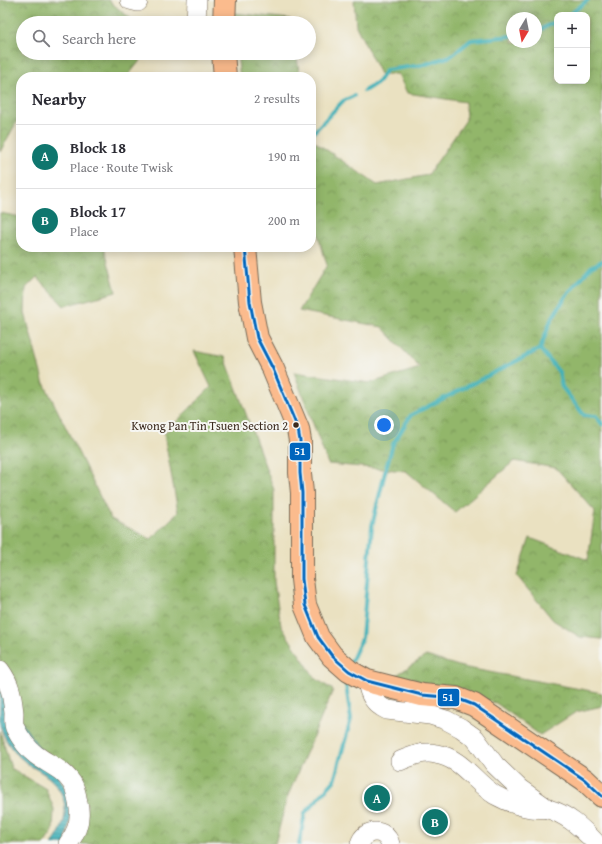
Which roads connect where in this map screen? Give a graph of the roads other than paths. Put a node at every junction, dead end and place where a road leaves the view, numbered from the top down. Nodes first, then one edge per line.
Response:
1 (197, 0) edge
2 (225, 0) edge
3 (196, 16) edge
4 (224, 16) edge
5 (225, 60) edge
6 (226, 72) edge
7 (245, 252) edge
8 (0, 670) edge
9 (358, 676) junction
10 (400, 761) dead end
11 (602, 796) edge
12 (548, 809) junction
13 (595, 842) dead end
14 (68, 844) edge
15 (360, 844) edge
16 (390, 844) edge

1 - 3 lane
2 - 4 main road
5 - 6 main road
7 - 9 main road
8 - 14 lane
9 - 11 main road
9 - 12 lane
10 - 12 lane
12 - 13 lane
15 - 16 lane

